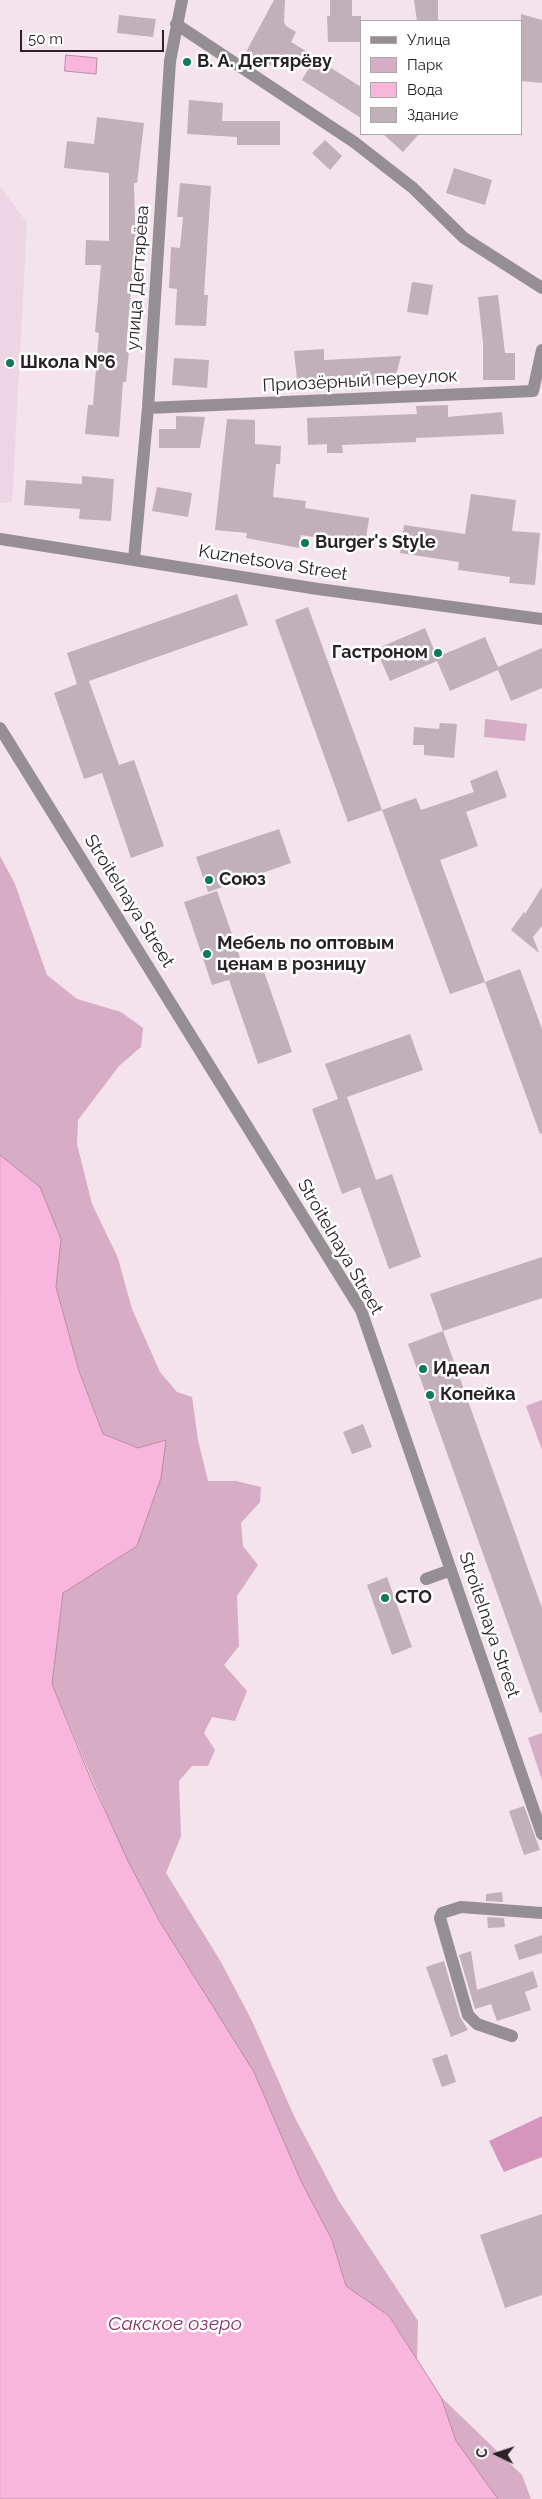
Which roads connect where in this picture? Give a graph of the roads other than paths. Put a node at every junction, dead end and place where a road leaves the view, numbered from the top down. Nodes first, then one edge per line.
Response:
1 (182, 0) edge
2 (176, 24) junction
3 (542, 288) edge
4 (542, 350) edge
5 (148, 408) junction
6 (0, 539) edge
7 (134, 559) junction
8 (542, 619) edge
9 (0, 728) edge
10 (451, 1570) junction
11 (426, 1579) dead end
12 (542, 1834) edge
13 (542, 1913) edge
14 (512, 2036) dead end

1 - 2 street, улица Дегтярёва
2 - 3 street
2 - 5 street, улица Дегтярёва
4 - 5 street, Приозёрный переулок
5 - 7 street, улица Дегтярёва
6 - 7 street, Kuznetsova Street
7 - 8 street, Kuznetsova Street
9 - 10 street, Stroitelnaya Street
10 - 11 street
10 - 12 street, Stroitelnaya Street
13 - 14 street

